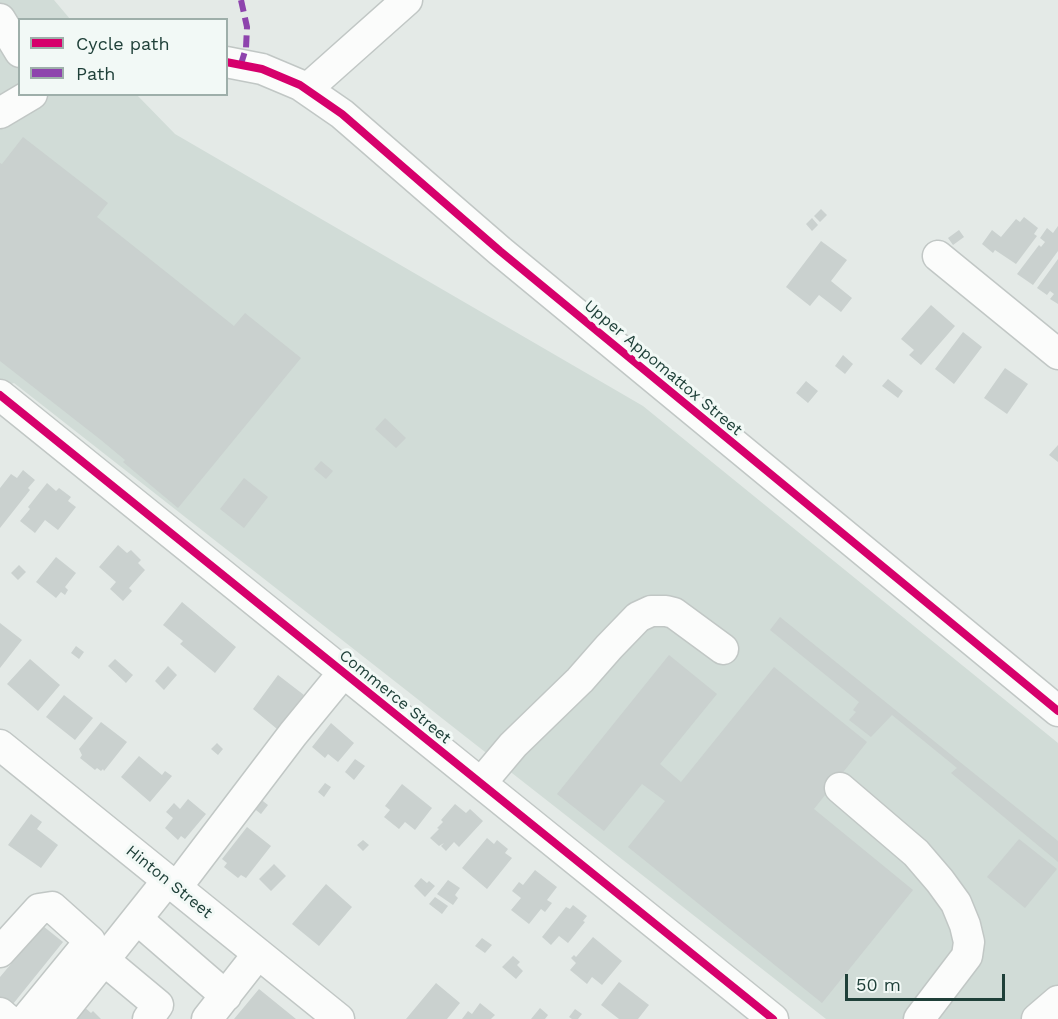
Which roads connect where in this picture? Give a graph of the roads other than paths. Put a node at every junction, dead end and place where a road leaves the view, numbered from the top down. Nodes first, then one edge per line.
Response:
1 (406, 0) edge
2 (0, 20) edge
3 (18, 49) edge
4 (234, 63) edge
5 (307, 89) junction
6 (29, 96) edge
7 (0, 113) edge
8 (938, 256) dead end
9 (1058, 354) edge
10 (0, 396) edge
11 (723, 649) dead end
12 (343, 673) junction
13 (1058, 711) edge
14 (0, 745) edge
15 (481, 783) junction
16 (840, 788) dead end
17 (166, 880) junction
18 (137, 919) junction
19 (97, 951) junction
20 (0, 952) edge
21 (258, 954) junction
22 (226, 996) junction
23 (1058, 1001) edge
24 (0, 1013) edge
25 (7, 1019) edge
26 (26, 1019) edge
27 (57, 1019) edge
28 (148, 1019) edge
29 (207, 1019) edge
30 (339, 1019) edge
31 (773, 1019) edge
32 (920, 1019) edge
33 (1037, 1019) edge

1 - 5 street
2 - 3 street
4 - 5 street, Upper Appomattox Street
5 - 13 street, Upper Appomattox Street
6 - 7 street
8 - 9 street
10 - 12 street, Commerce Street
11 - 15 street
12 - 15 street, Commerce Street
12 - 17 street
14 - 17 street, Hinton Street
15 - 31 street, Commerce Street
16 - 32 street
17 - 18 street
17 - 19 street
17 - 21 street, Hinton Street
18 - 19 street
18 - 22 street
19 - 20 street
19 - 26 street
19 - 27 street
19 - 28 street
21 - 22 street
21 - 30 street, Hinton Street
22 - 29 street
23 - 33 street
24 - 25 street

